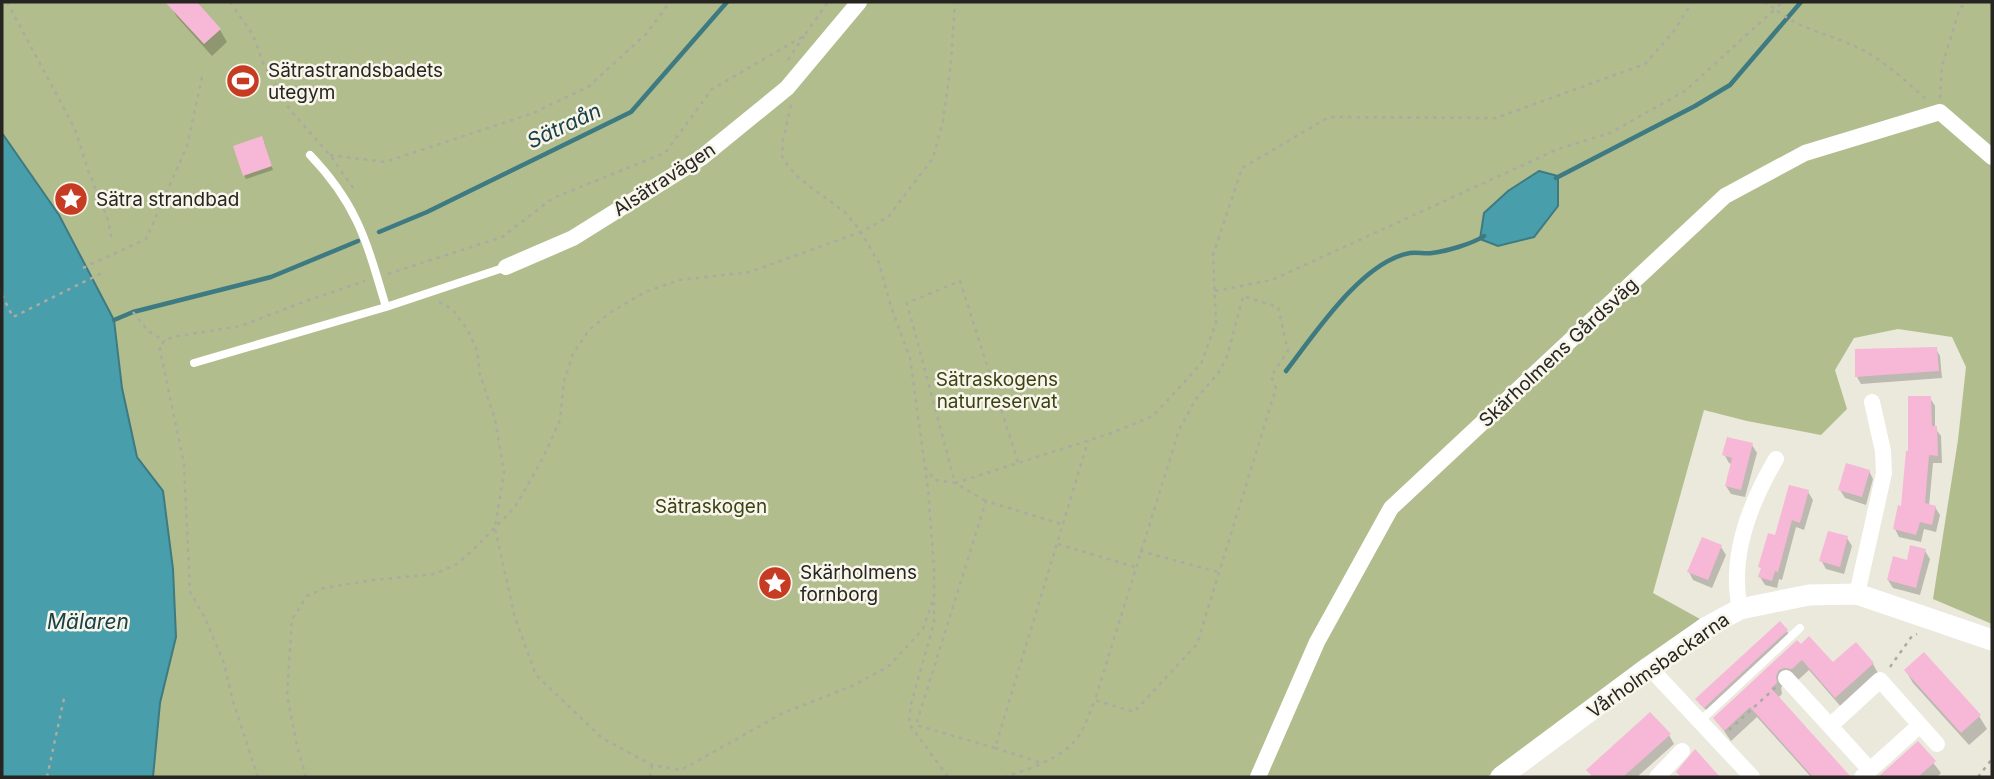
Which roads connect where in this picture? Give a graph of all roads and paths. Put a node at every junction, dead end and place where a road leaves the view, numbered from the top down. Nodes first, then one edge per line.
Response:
1 (6, 2) edge
2 (230, 2) edge
3 (670, 2) edge
4 (828, 2) edge
5 (859, 2) edge
6 (955, 2) edge
7 (1692, 2) edge
8 (1764, 2) edge
9 (1783, 2) edge
10 (1967, 2) edge
11 (1775, 9) junction
12 (804, 36) junction
13 (202, 77) dead end
14 (787, 88) junction
15 (1940, 112) junction
16 (310, 155) dead end
17 (330, 155) junction
18 (1992, 156) edge
19 (356, 194) dead end
20 (861, 232) junction
21 (112, 240) dead end
22 (506, 267) joint
23 (83, 268) dead end
24 (102, 273) dead end
25 (381, 277) junction
26 (1215, 291) junction
27 (431, 292) junction
28 (2, 295) edge
29 (386, 307) junction
30 (133, 312) dead end
31 (165, 341) junction
32 (194, 363) dead end
33 (1872, 402) dead end
34 (1088, 441) junction
35 (1776, 459) dead end
36 (923, 460) junction
37 (1018, 462) dead end
38 (955, 483) junction
39 (986, 500) junction
40 (1064, 526) junction
41 (495, 528) junction
42 (1058, 544) junction
43 (1140, 551) junction
44 (1135, 567) junction
45 (1219, 573) junction
46 (1857, 594) junction
47 (934, 597) junction
48 (1740, 609) junction
49 (1944, 623) junction
50 (1800, 628) dead end
51 (1992, 639) edge
52 (1650, 667) junction
53 (1786, 678) joint
54 (1880, 680) junction
55 (65, 694) dead end
56 (1095, 700) junction
57 (1700, 721) junction
58 (1920, 725) junction
59 (1830, 726) junction
60 (1717, 740) junction
61 (1937, 744) dead end
62 (995, 748) junction
63 (1682, 751) dead end
64 (1992, 759) edge
65 (1041, 763) junction
66 (652, 765) junction
67 (1866, 774) edge
68 (47, 777) edge
69 (258, 777) edge
70 (306, 777) edge
71 (650, 777) edge
72 (948, 777) edge
73 (1004, 777) edge
74 (1258, 777) edge
75 (1501, 777) edge
76 (1657, 777) edge
77 (1752, 777) edge
78 (1978, 777) edge

1 - 21 path
2 - 17 path
3 - 17 path
4 - 12 path
5 - 14 street, Alsätravägen
6 - 20 path
7 - 26 path
8 - 11 path
9 - 11 path
10 - 15 path
11 - 15 path
11 - 26 path
12 - 14 path
12 - 25 path
13 - 23 path
14 - 20 path
14 - 22 street, Alsätravägen
15 - 18 street
15 - 74 street, Skärholmens Gårdsväg
16 - 25 lane
17 - 19 path
20 - 36 path
20 - 41 path
22 - 27 lane
24 - 28 path
25 - 29 lane
25 - 31 path
26 - 34 path
27 - 29 lane
27 - 41 path
29 - 32 lane
30 - 31 path
31 - 69 path
33 - 46 street
34 - 38 path
34 - 40 path
35 - 48 street
36 - 38 path
36 - 47 path
37 - 38 path
38 - 39 path
39 - 40 path
39 - 62 path
40 - 42 path
41 - 66 path
41 - 70 path
42 - 44 path
42 - 62 path
43 - 44 path
43 - 45 path
43 - 45 path
44 - 56 path
45 - 56 path
46 - 48 street, Vårholmsbackarna
46 - 49 street, Vårholmsbackarna
47 - 66 path
47 - 72 path
48 - 52 street, Vårholmsbackarna
49 - 51 street, Vårholmsbackarna
49 - 54 path
50 - 57 lane
52 - 57 street
52 - 75 street, Vårholmsbackarna
53 - 59 street
53 - 60 path
54 - 58 street
54 - 59 street
55 - 68 path
56 - 65 path
57 - 60 street
58 - 61 street
58 - 67 street
59 - 67 street
60 - 77 street
62 - 65 path
63 - 76 street
64 - 78 path
65 - 73 path
66 - 71 path

